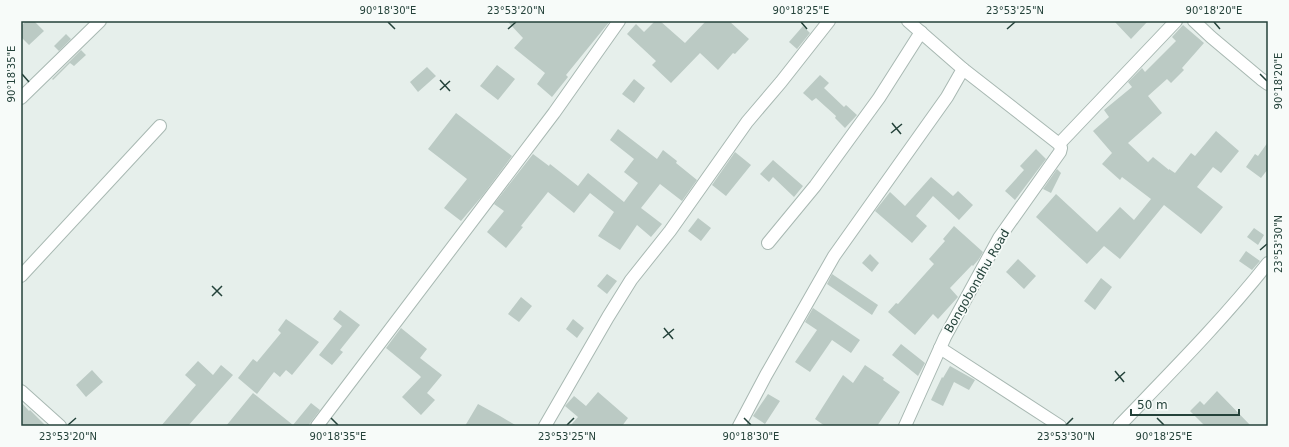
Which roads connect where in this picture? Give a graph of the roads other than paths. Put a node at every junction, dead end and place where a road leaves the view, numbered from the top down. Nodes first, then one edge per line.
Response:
1 (100, 21) edge
2 (619, 21) edge
3 (829, 21) edge
4 (908, 21) edge
5 (1176, 21) edge
6 (1194, 21) edge
7 (921, 32) junction
8 (963, 69) junction
9 (1268, 84) edge
10 (21, 98) edge
11 (160, 126) dead end
12 (1059, 144) junction
13 (768, 243) dead end
14 (1268, 263) edge
15 (21, 276) edge
16 (940, 348) junction
17 (21, 391) edge
18 (60, 426) edge
19 (317, 426) edge
20 (545, 426) edge
21 (739, 426) edge
22 (905, 426) edge
23 (1060, 426) edge
24 (1119, 426) edge

1 - 10 street
2 - 19 street
3 - 20 street
4 - 7 street
5 - 12 street, Bongobondhu Road
6 - 9 street
7 - 8 street
7 - 13 street
8 - 12 street
8 - 21 street
11 - 15 street
12 - 16 street, Bongobondhu Road
14 - 24 street
16 - 22 street, Bongobondhu Road
16 - 23 street
17 - 18 street

